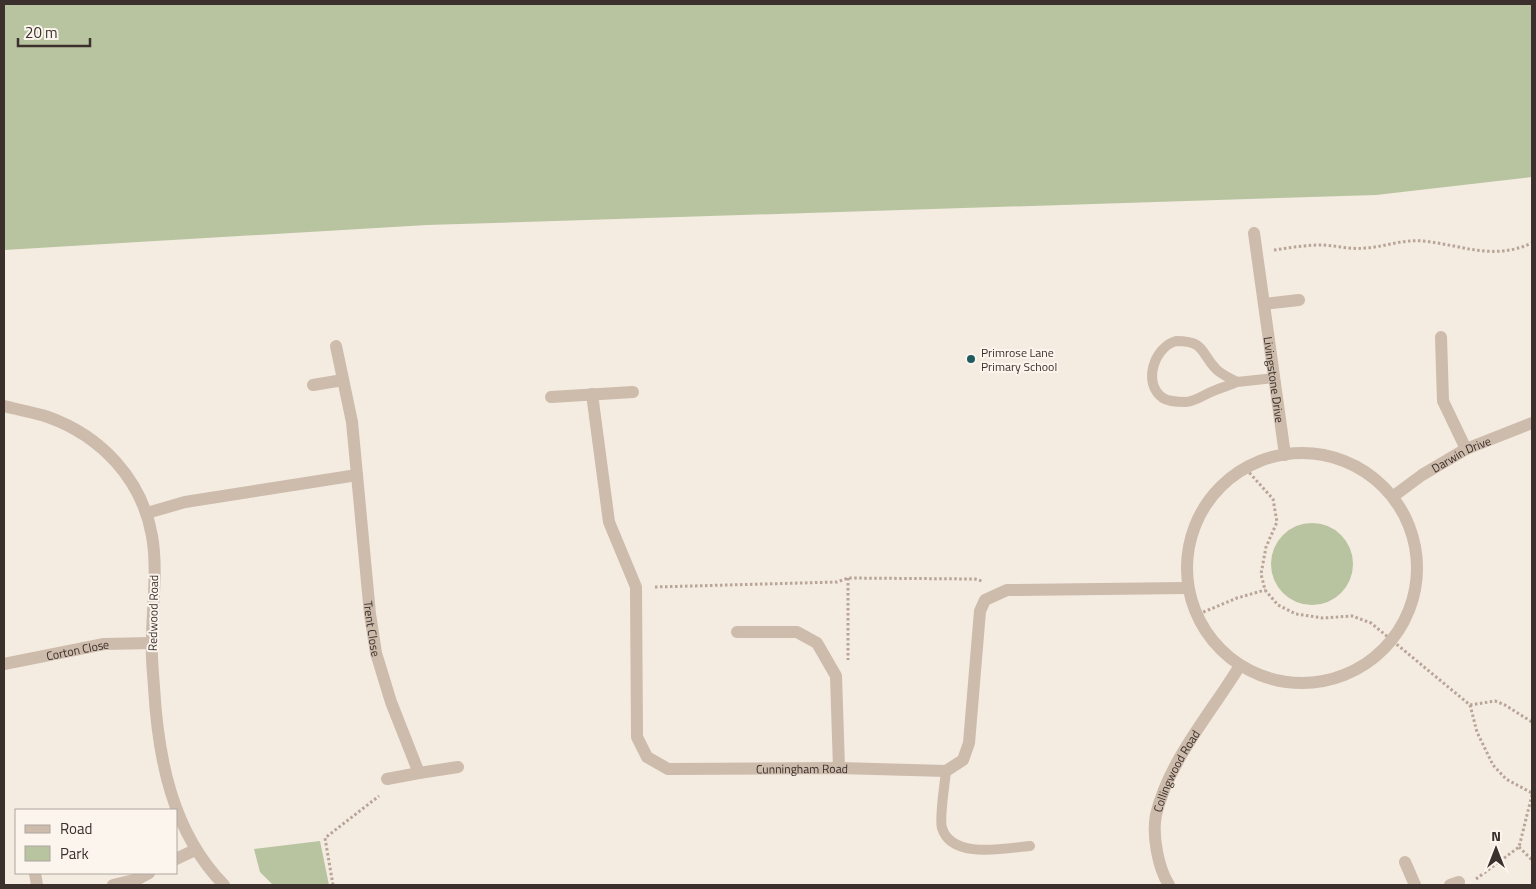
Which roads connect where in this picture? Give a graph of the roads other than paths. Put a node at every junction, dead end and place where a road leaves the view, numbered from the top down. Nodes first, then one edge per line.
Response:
1 (1254, 233) dead end
2 (1299, 300) dead end
3 (1264, 304) junction
4 (1441, 337) dead end
5 (336, 346) dead end
6 (1275, 378) junction
7 (343, 380) junction
8 (1237, 382) junction
9 (313, 385) dead end
10 (633, 392) dead end
11 (592, 394) junction
12 (551, 397) dead end
13 (4, 406) edge
14 (1532, 423) edge
15 (1466, 449) junction
16 (1285, 455) junction
17 (357, 475) junction
18 (1395, 495) junction
19 (147, 514) junction
20 (1186, 588) junction
21 (737, 632) dead end
22 (152, 643) junction
23 (4, 664) edge
24 (1238, 667) junction
25 (458, 767) dead end
26 (839, 768) junction
27 (946, 770) junction
28 (419, 773) junction
29 (387, 779) road end
30 (175, 809) edge
31 (178, 814) edge
32 (1030, 846) dead end
33 (195, 850) junction
34 (178, 858) edge
35 (1405, 862) dead end
36 (147, 874) edge
37 (113, 885) edge
38 (224, 885) edge
39 (1169, 885) edge
40 (1415, 885) edge

1 - 3 street, Livingstone Drive
2 - 3 street
3 - 6 street, Livingstone Drive
4 - 15 street
5 - 7 street, Trent Close
6 - 8 lane
6 - 16 street, Livingstone Drive
7 - 9 street
7 - 17 street, Trent Close
8 - 8 lane
10 - 11 street
11 - 12 street
11 - 26 street, Cunningham Road
13 - 19 street, Redwood Road
14 - 15 street, Darwin Drive
15 - 18 street, Darwin Drive
16 - 18 street
16 - 20 street
17 - 19 street
17 - 28 street, Trent Close
18 - 24 street
19 - 22 street, Redwood Road
20 - 24 street
20 - 27 street
21 - 26 street
22 - 23 street, Corton Close
22 - 30 street, Redwood Road
24 - 39 street, Collingwood Road
25 - 28 street
26 - 27 street, Cunningham Road
27 - 32 lane
28 - 29 street
31 - 33 street, Redwood Road
33 - 34 street
33 - 38 street, Redwood Road
35 - 40 street
36 - 37 street

